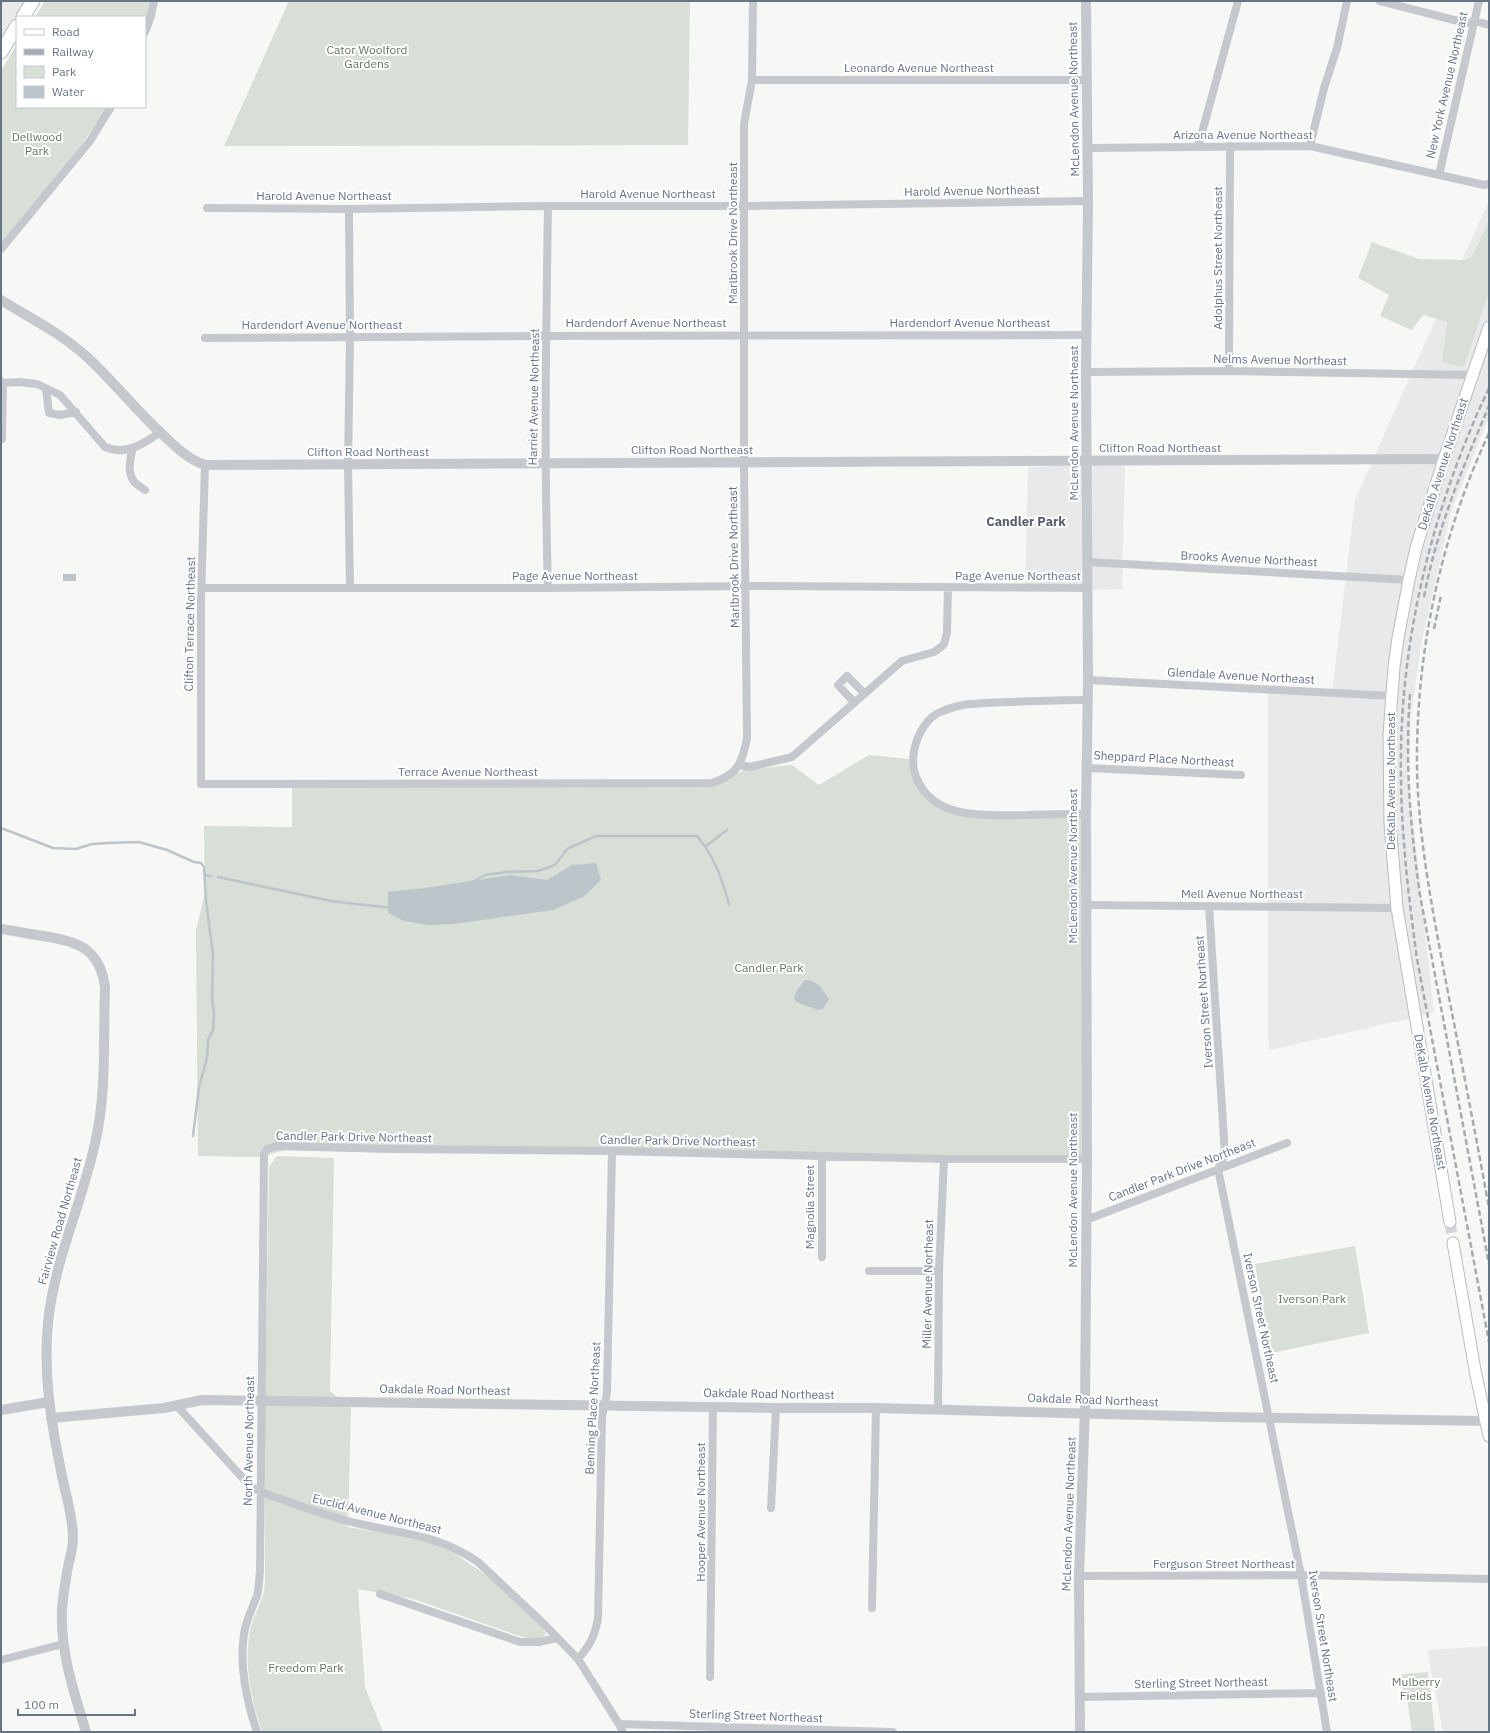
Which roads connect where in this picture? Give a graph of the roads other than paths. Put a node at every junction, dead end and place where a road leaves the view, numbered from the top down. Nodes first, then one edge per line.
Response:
1 (33, 1) edge
2 (154, 1) edge
3 (754, 1) edge
4 (1086, 1) edge
5 (1238, 1) edge
6 (1347, 1) edge
7 (1380, 1) edge
8 (1479, 1) edge
9 (24, 16) edge
10 (1475, 21) junction
11 (1489, 25) edge
12 (16, 28) edge
13 (146, 29) edge
14 (1, 52) edge
15 (752, 80) junction
16 (1086, 80) junction
17 (110, 108) edge
18 (1230, 146) junction
19 (1310, 146) junction
20 (1198, 147) junction
21 (1088, 148) junction
22 (1439, 175) junction
23 (1489, 184) edge
24 (1088, 201) junction
25 (548, 206) junction
26 (745, 206) junction
27 (207, 208) dead end
28 (349, 209) junction
29 (1, 249) edge
30 (1, 300) edge
31 (1489, 327) edge
32 (745, 335) junction
33 (1087, 335) junction
34 (546, 336) junction
35 (205, 338) dead end
36 (350, 338) junction
37 (1229, 370) junction
38 (1086, 372) junction
39 (1473, 375) junction
40 (2, 382) edge
41 (46, 389) junction
42 (76, 412) junction
43 (160, 432) junction
44 (2, 439) dead end
45 (133, 448) junction
46 (1444, 459) junction
47 (1086, 461) junction
48 (744, 462) junction
49 (545, 464) junction
50 (205, 465) junction
51 (348, 465) junction
52 (144, 490) dead end
53 (1088, 562) junction
54 (1409, 580) junction
55 (746, 586) junction
56 (948, 587) junction
57 (202, 588) junction
58 (350, 588) junction
59 (548, 588) junction
60 (1088, 588) junction
61 (1088, 680) junction
62 (864, 693) junction
63 (1392, 696) junction
64 (1088, 700) junction
65 (854, 702) junction
66 (740, 765) junction
67 (1086, 768) junction
68 (1241, 775) dead end
69 (201, 784) joint
70 (1086, 814) junction
71 (1086, 906) junction
72 (1209, 906) junction
73 (1397, 908) junction
74 (1, 929) edge
75 (1286, 1143) dead end
76 (269, 1148) joint
77 (612, 1152) junction
78 (822, 1156) junction
79 (944, 1159) junction
80 (1087, 1159) junction
81 (1218, 1169) junction
82 (1086, 1220) junction
83 (1450, 1222) tunnel mouth
84 (1453, 1243) tunnel mouth
85 (822, 1257) dead end
86 (869, 1271) dead end
87 (939, 1271) junction
88 (262, 1401) junction
89 (49, 1402) junction
90 (604, 1405) junction
91 (177, 1406) junction
92 (713, 1406) junction
93 (776, 1408) junction
94 (876, 1408) junction
95 (938, 1409) junction
96 (1, 1410) edge
97 (1085, 1413) junction
98 (1269, 1417) junction
99 (50, 1418) junction
100 (1487, 1421) edge
101 (1489, 1436) edge
102 (260, 1492) junction
103 (771, 1508) dead end
104 (1301, 1575) junction
105 (1079, 1576) junction
106 (1489, 1579) edge
107 (380, 1594) dead end
108 (872, 1608) dead end
109 (557, 1638) junction
110 (63, 1644) junction
111 (578, 1659) junction
112 (1, 1660) edge
113 (710, 1677) dead end
114 (1321, 1693) junction
115 (1081, 1697) junction
116 (621, 1728) edge
117 (86, 1732) edge
118 (257, 1732) edge
119 (893, 1732) edge
120 (1080, 1732) edge
121 (1327, 1732) edge

1 - 9 highway
2 - 13 street
3 - 15 street, Marlbrook Drive Northeast
4 - 16 street, McLendon Avenue Northeast
5 - 20 street
6 - 19 street
7 - 10 street
8 - 10 street, New York Avenue Northeast
10 - 11 street
10 - 22 street, New York Avenue Northeast
12 - 14 highway
15 - 16 street, Leonardo Avenue Northeast
15 - 26 street, Marlbrook Drive Northeast
16 - 21 street, McLendon Avenue Northeast
17 - 29 street
18 - 19 street, Arizona Avenue Northeast
18 - 20 street, Arizona Avenue Northeast
18 - 37 street, Adolphus Street Northeast
19 - 22 street, Arizona Avenue Northeast
20 - 21 street, Arizona Avenue Northeast
21 - 24 street, McLendon Avenue Northeast
22 - 23 street, Arizona Avenue Northeast
24 - 26 street, Harold Avenue Northeast
24 - 33 street, McLendon Avenue Northeast
25 - 26 street, Harold Avenue Northeast
25 - 28 street, Harold Avenue Northeast
25 - 34 street, Harriet Avenue Northeast
26 - 32 street, Marlbrook Drive Northeast
27 - 28 street, Harold Avenue Northeast
28 - 36 street
30 - 43 street, Clifton Road Northeast
31 - 39 main road, DeKalb Avenue Northeast
32 - 33 street, Hardendorf Avenue Northeast
32 - 34 street, Hardendorf Avenue Northeast
32 - 48 street, Marlbrook Drive Northeast
33 - 38 street, McLendon Avenue Northeast
34 - 36 street, Hardendorf Avenue Northeast
34 - 49 street, Harriet Avenue Northeast
35 - 36 street, Hardendorf Avenue Northeast
36 - 51 street
37 - 38 street, Nelms Avenue Northeast
37 - 39 street, Nelms Avenue Northeast
38 - 47 street, McLendon Avenue Northeast
39 - 46 main road, DeKalb Avenue Northeast
40 - 41 street
40 - 44 street
41 - 42 street
41 - 42 street
42 - 45 street
43 - 45 street
43 - 50 street, Clifton Road Northeast
45 - 52 street
46 - 47 street, Clifton Road Northeast
46 - 54 main road, DeKalb Avenue Northeast
47 - 48 street, Clifton Road Northeast
47 - 53 street, McLendon Avenue Northeast
48 - 49 street, Clifton Road Northeast
48 - 55 street, Marlbrook Drive Northeast
49 - 51 street, Clifton Road Northeast
49 - 59 street, Harriet Avenue Northeast
50 - 51 street, Clifton Road Northeast
50 - 57 street, Clifton Terrace Northeast
51 - 58 street
53 - 54 street, Brooks Avenue Northeast
53 - 60 street, McLendon Avenue Northeast
54 - 63 main road, DeKalb Avenue Northeast
55 - 56 street, Page Avenue Northeast
55 - 59 street, Page Avenue Northeast
55 - 66 street, Marlbrook Drive Northeast
56 - 60 street, Page Avenue Northeast
56 - 62 street, Page Avenue Northeast
57 - 58 street, Page Avenue Northeast
57 - 69 street, Clifton Terrace Northeast
58 - 59 street, Page Avenue Northeast
60 - 61 street, McLendon Avenue Northeast
61 - 63 street, Glendale Avenue Northeast
61 - 64 street, McLendon Avenue Northeast
62 - 65 street, Page Avenue Northeast
62 - 65 street
63 - 73 main road, DeKalb Avenue Northeast
64 - 67 street, McLendon Avenue Northeast
64 - 70 street
65 - 66 street, Page Avenue Northeast
66 - 69 street, Terrace Avenue Northeast
67 - 68 street, Sheppard Place Northeast
67 - 70 street, McLendon Avenue Northeast
70 - 71 street, McLendon Avenue Northeast
71 - 72 street, Mell Avenue Northeast
71 - 80 street, McLendon Avenue Northeast
72 - 73 street, Mell Avenue Northeast
72 - 81 street, Iverson Street Northeast
73 - 83 main road, DeKalb Avenue Northeast
74 - 89 street, Fairview Road Northeast
75 - 81 street, Candler Park Drive Northeast
76 - 77 street, Candler Park Drive Northeast
76 - 88 street, North Avenue Northeast
77 - 78 street, Candler Park Drive Northeast
77 - 90 street, Benning Place Northeast
78 - 79 street, Candler Park Drive Northeast
78 - 85 street, Magnolia Street
79 - 80 street, Candler Park Drive Northeast
79 - 87 street, Miller Avenue Northeast
80 - 82 street, McLendon Avenue Northeast
81 - 82 street, Candler Park Drive Northeast
81 - 98 street, Iverson Street Northeast
82 - 97 street, McLendon Avenue Northeast
84 - 100 main road
86 - 87 street
87 - 95 street, Miller Avenue Northeast
88 - 90 street, Oakdale Road Northeast
88 - 91 street, Oakdale Road Northeast
88 - 102 street, North Avenue Northeast
89 - 96 street
89 - 99 street, Fairview Road Northeast
90 - 92 street, Oakdale Road Northeast
90 - 111 street, Benning Place Northeast
91 - 99 street, Oakdale Road Northeast
91 - 102 street, Euclid Avenue Northeast
92 - 93 street, Oakdale Road Northeast
92 - 113 street, Hooper Avenue Northeast
93 - 94 street, Oakdale Road Northeast
93 - 103 street
94 - 95 street, Oakdale Road Northeast
94 - 108 street
95 - 97 street, Oakdale Road Northeast
97 - 98 street, Oakdale Road Northeast
97 - 105 street, McLendon Avenue Northeast
98 - 100 street, Oakdale Road Northeast
98 - 104 street, Iverson Street Northeast
99 - 110 street, Fairview Road Northeast
100 - 101 main road
102 - 109 street, Euclid Avenue Northeast
102 - 118 street, North Avenue Northeast
104 - 105 street, Ferguson Street Northeast
104 - 106 street, Ferguson Street Northeast
104 - 114 street, Iverson Street Northeast
105 - 115 street, McLendon Avenue Northeast
107 - 109 street
109 - 111 street, Euclid Avenue Northeast
110 - 112 street
110 - 117 street, Fairview Road Northeast
111 - 116 street, Euclid Avenue Northeast
114 - 115 street, Sterling Street Northeast
114 - 121 street, Iverson Street Northeast
115 - 120 street, McLendon Avenue Northeast
116 - 119 street, Sterling Street Northeast

